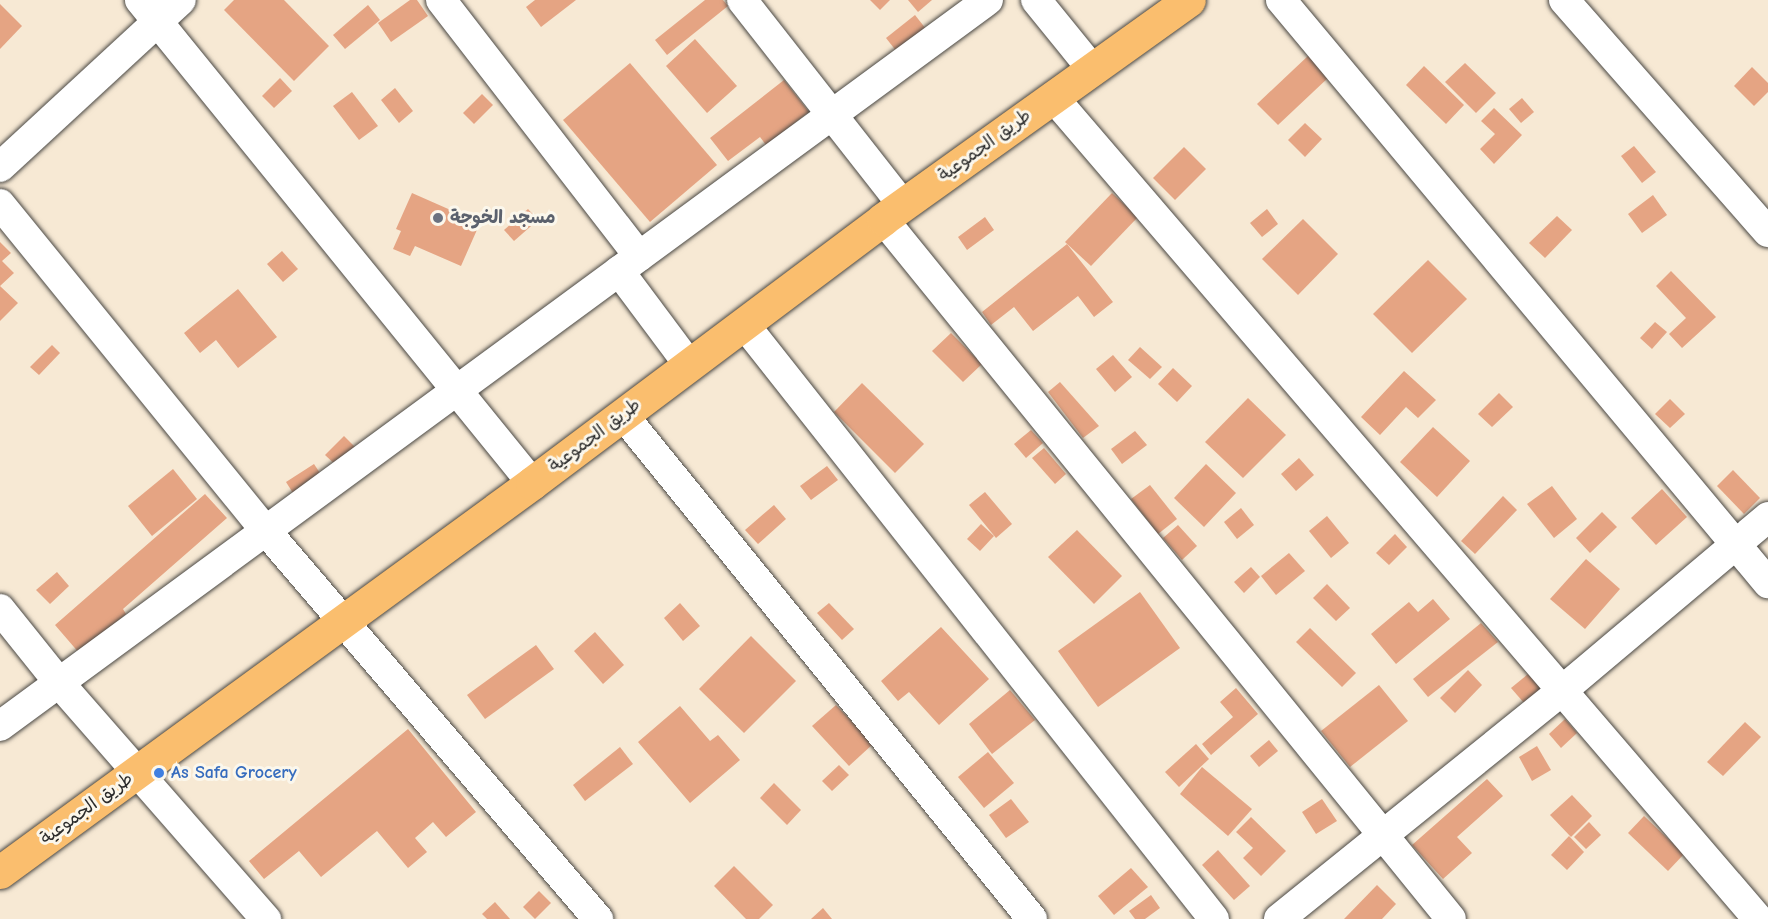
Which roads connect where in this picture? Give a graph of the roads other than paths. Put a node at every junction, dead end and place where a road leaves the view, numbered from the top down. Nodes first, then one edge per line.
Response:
1 (181, 0) edge
2 (441, 0) edge
3 (742, 0) edge
4 (988, 0) edge
5 (1036, 0) edge
6 (1189, 0) edge
7 (1281, 0) edge
8 (1564, 0) edge
9 (149, 11) edge
10 (1092, 69) junction
11 (1053, 98) junction
12 (834, 116) junction
13 (0, 167) edge
14 (0, 204) edge
15 (893, 212) junction
16 (1768, 232) edge
17 (629, 263) junction
18 (744, 324) junction
19 (689, 365) junction
20 (455, 392) junction
21 (623, 415) junction
22 (532, 483) junction
23 (1768, 517) edge
24 (266, 531) junction
25 (1735, 544) junction
26 (1768, 583) edge
27 (0, 609) edge
28 (342, 621) junction
29 (60, 684) junction
30 (1563, 689) junction
31 (0, 726) edge
32 (138, 771) junction
33 (1382, 835) junction
34 (0, 872) edge
35 (266, 919) edge
36 (598, 919) edge
37 (1032, 919) edge
38 (1214, 919) edge
39 (1279, 919) edge
40 (1451, 919) edge
41 (1758, 919) edge

1 - 9 street
2 - 17 street
3 - 12 street
4 - 12 street
5 - 10 street
6 - 10 main road, طريق الجموعية
7 - 25 street
8 - 16 street
9 - 13 street
9 - 20 street
10 - 11 main road, طريق الجموعية
11 - 15 main road, طريق الجموعية
11 - 30 street
12 - 15 street
12 - 17 street
14 - 24 street
15 - 18 main road, طريق الجموعية
15 - 33 street
17 - 19 street
17 - 20 street
18 - 19 main road, طريق الجموعية
18 - 38 street
19 - 21 main road, طريق الجموعية
20 - 22 street
20 - 24 street
21 - 22 main road, طريق الجموعية
21 - 37 street
22 - 28 main road, طريق الجموعية
23 - 25 street
24 - 28 street
24 - 29 street
25 - 26 street
25 - 30 street
27 - 29 street
28 - 32 main road, طريق الجموعية
28 - 36 street
29 - 31 street
29 - 32 street
30 - 33 street
30 - 41 street
32 - 34 main road, طريق الجموعية
32 - 35 street
33 - 39 street
33 - 40 street

